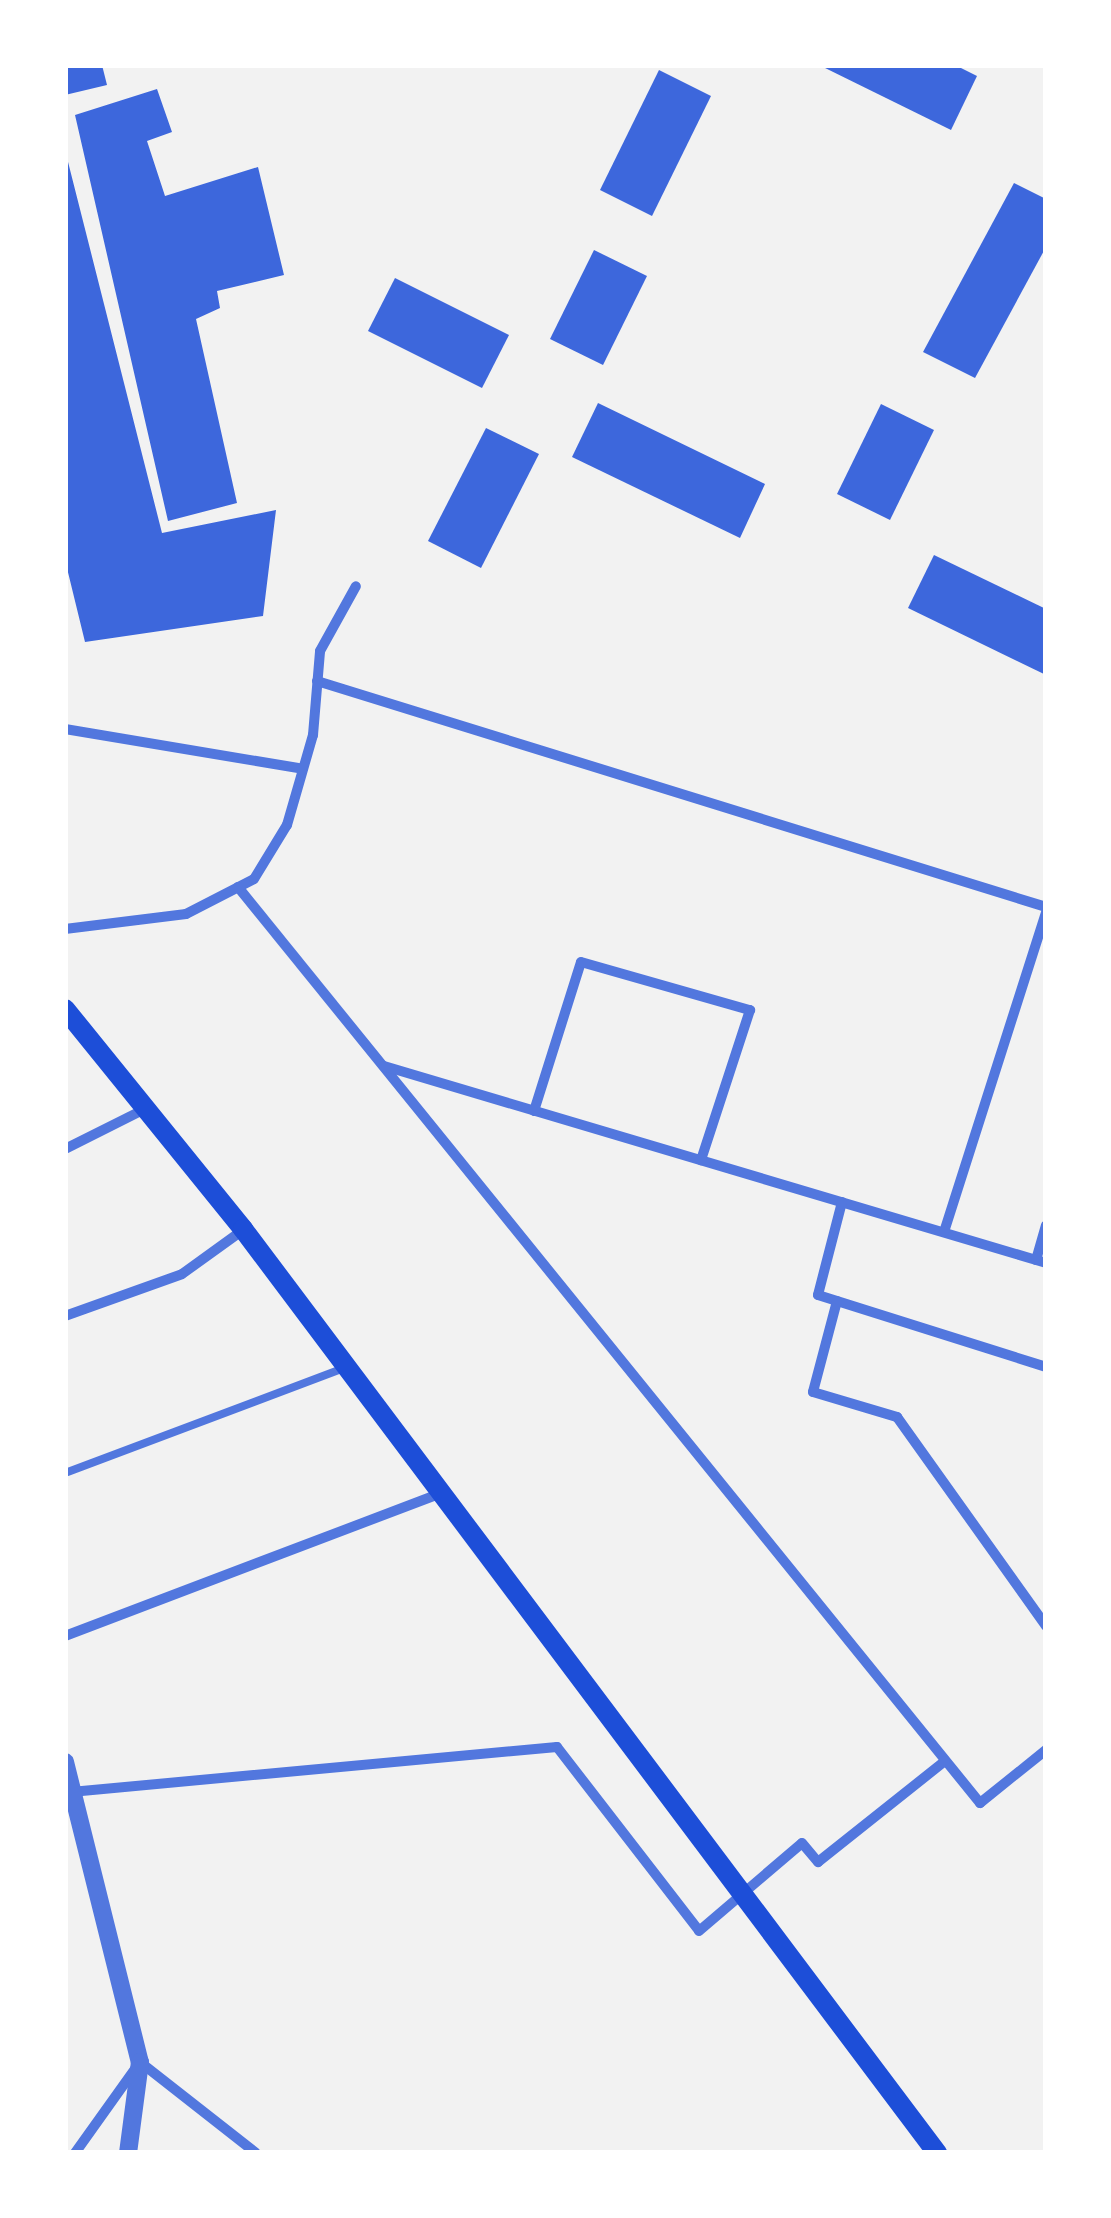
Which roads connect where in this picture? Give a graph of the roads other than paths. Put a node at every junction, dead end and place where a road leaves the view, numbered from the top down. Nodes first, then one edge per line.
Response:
1 (356, 586) dead end
2 (318, 681) junction
3 (65, 729) edge
4 (303, 768) junction
5 (238, 887) junction
6 (1046, 910) edge
7 (65, 928) edge
8 (65, 1009) edge
9 (383, 1066) junction
10 (146, 1108) junction
11 (534, 1111) junction
12 (65, 1149) edge
13 (701, 1160) junction
14 (842, 1202) junction
15 (1046, 1225) edge
16 (243, 1229) junction
17 (944, 1232) junction
18 (1041, 1261) edge
19 (837, 1301) junction
20 (65, 1316) edge
21 (346, 1367) junction
22 (1046, 1367) edge
23 (65, 1473) edge
24 (442, 1493) junction
25 (1046, 1626) edge
26 (65, 1636) edge
27 (1046, 1750) edge
28 (946, 1761) junction
29 (65, 1762) edge
30 (71, 1792) edge
31 (140, 2062) junction
32 (75, 2153) edge
33 (128, 2153) edge
34 (256, 2153) edge
35 (937, 2153) edge

1 - 2 street
2 - 4 street
2 - 6 street
3 - 4 street
4 - 5 street
5 - 7 street
5 - 9 street
6 - 17 street
8 - 10 main road
9 - 11 street
9 - 28 street
10 - 12 street
10 - 16 main road
11 - 13 street
11 - 13 street
13 - 14 street
14 - 17 street
14 - 19 street
15 - 18 street
16 - 20 street
16 - 21 main road
17 - 18 street
19 - 22 street
19 - 25 street
21 - 23 lane
21 - 24 main road
24 - 26 street
24 - 35 main road
27 - 28 street
28 - 30 street
29 - 30 street
30 - 31 street
31 - 32 street
31 - 33 street
31 - 34 street

